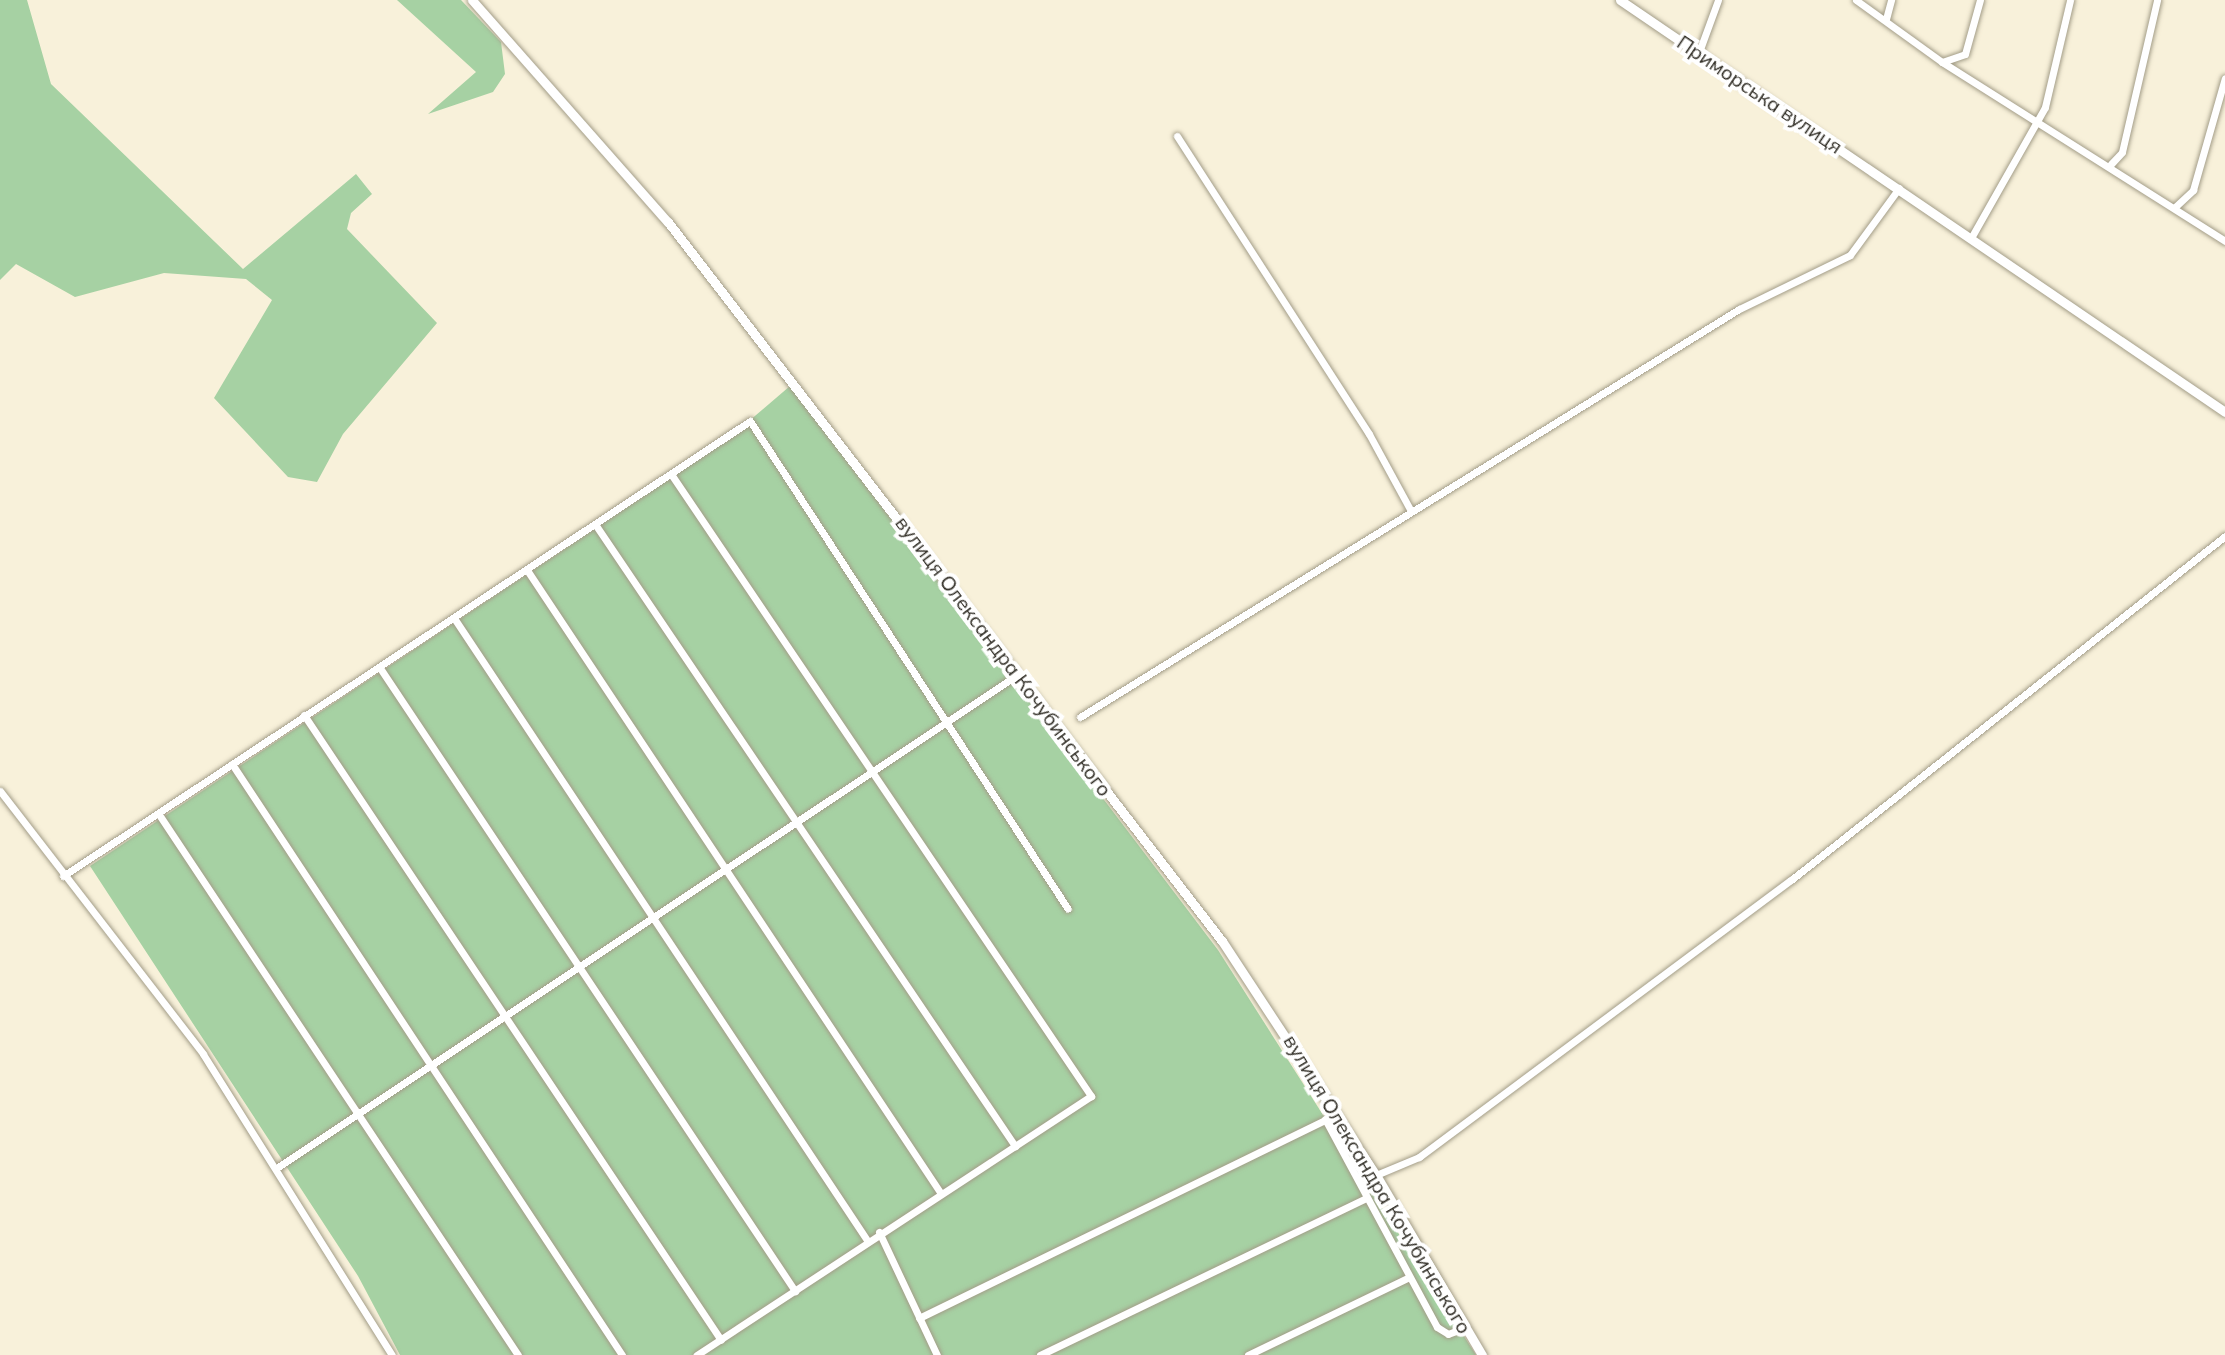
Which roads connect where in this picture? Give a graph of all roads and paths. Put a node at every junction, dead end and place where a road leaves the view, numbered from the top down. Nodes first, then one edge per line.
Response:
1 (472, 0) edge
2 (1620, 0) edge
3 (1718, 0) edge
4 (1856, 0) edge
5 (1891, 0) edge
6 (1980, 0) edge
7 (2070, 0) edge
8 (2157, 0) edge
9 (1886, 19) junction
10 (1699, 52) junction
11 (1942, 62) junction
12 (2225, 78) edge
13 (2038, 122) junction
14 (1177, 136) dead end
15 (2111, 164) junction
16 (1899, 188) junction
17 (2175, 207) junction
18 (1971, 238) junction
19 (2225, 241) edge
20 (2225, 412) edge
21 (671, 474) junction
22 (1411, 511) junction
23 (595, 524) junction
24 (2225, 536) edge
25 (527, 570) junction
26 (454, 618) junction
27 (380, 668) junction
28 (1017, 675) junction
29 (304, 715) junction
30 (1080, 717) dead end
31 (948, 722) junction
32 (232, 764) junction
33 (875, 773) junction
34 (0, 791) edge
35 (160, 816) junction
36 (796, 825) junction
37 (726, 872) junction
38 (63, 876) junction
39 (1068, 909) dead end
40 (652, 920) junction
41 (579, 969) junction
42 (507, 1017) junction
43 (432, 1066) junction
44 (359, 1114) junction
45 (1337, 1114) junction
46 (1325, 1119) junction
47 (1015, 1146) junction
48 (278, 1167) junction
49 (1376, 1175) junction
50 (940, 1192) junction
51 (1364, 1199) junction
52 (879, 1232) junction
53 (867, 1240) junction
54 (1409, 1277) junction
55 (795, 1291) junction
56 (919, 1318) junction
57 (1466, 1327) junction
58 (721, 1340) junction
59 (1479, 1354) edge
60 (392, 1355) edge
61 (518, 1355) edge
62 (622, 1355) edge
63 (697, 1355) edge
64 (937, 1355) edge
65 (1040, 1355) edge
66 (1248, 1355) edge

1 - 28 street, вулиця Олександра Кочубинського
2 - 10 street, Приморська вулиця
3 - 10 street
4 - 9 street
5 - 9 street
6 - 11 street
7 - 13 street
8 - 15 street
9 - 11 street
10 - 16 street, Приморська вулиця
11 - 13 street
12 - 17 street
13 - 15 street
13 - 18 street
14 - 22 street
15 - 17 street
16 - 18 street, Приморська вулиця
16 - 22 street
17 - 19 street
18 - 20 street, Приморська вулиця
21 - 23 street
21 - 31 street
21 - 33 street
22 - 30 street
23 - 25 street
23 - 36 street
24 - 49 street
25 - 26 street
25 - 37 street
26 - 27 street
26 - 40 street
27 - 29 street
27 - 41 street
28 - 31 street
28 - 45 street, вулиця Олександра Кочубинського
29 - 32 street
29 - 42 street
31 - 33 street
31 - 39 street
32 - 35 street
32 - 43 street
33 - 36 street
33 - 47 street
34 - 38 street
35 - 38 street
35 - 44 street
36 - 37 street
36 - 47 street
37 - 40 street
37 - 50 street
38 - 48 street
40 - 41 street
40 - 53 street
41 - 42 street
41 - 55 street
42 - 43 street
42 - 58 street
43 - 44 street
43 - 62 street
44 - 48 street
44 - 61 street
45 - 46 street
45 - 49 street, вулиця Олександра Кочубинського
46 - 51 street
46 - 56 street
47 - 50 street
48 - 60 street
49 - 57 street, вулиця Олександра Кочубинського
50 - 52 street
51 - 54 street
51 - 65 street
52 - 53 street
52 - 56 street
53 - 55 street
54 - 57 street
54 - 66 street
55 - 58 street
56 - 64 street
57 - 59 street, вулиця Олександра Кочубинського
58 - 63 street

